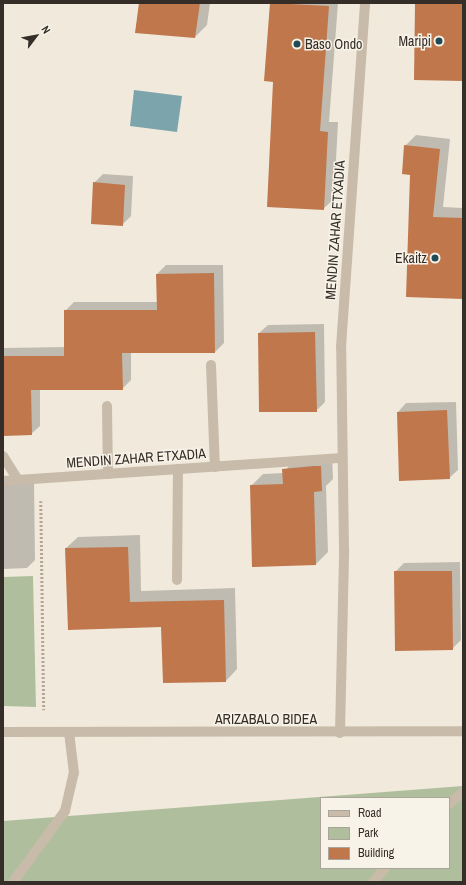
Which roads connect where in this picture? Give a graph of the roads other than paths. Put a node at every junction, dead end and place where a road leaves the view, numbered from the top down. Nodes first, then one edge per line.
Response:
1 (365, 3) edge
2 (211, 365) dead end
3 (107, 406) dead end
4 (3, 456) edge
5 (342, 458) junction
6 (215, 467) junction
7 (178, 470) junction
8 (108, 474) junction
9 (18, 480) junction
10 (3, 481) edge
11 (176, 580) dead end
12 (463, 731) edge
13 (3, 732) edge
14 (69, 732) junction
15 (340, 733) junction
16 (463, 792) edge
17 (450, 803) edge
18 (384, 869) edge
19 (13, 882) edge
20 (373, 882) edge

1 - 5 street, MENDIN ZAHAR ETXADIA
2 - 6 street
3 - 8 street
4 - 9 street
5 - 6 street, MENDIN ZAHAR ETXADIA
5 - 15 street, MENDIN ZAHAR ETXADIA
6 - 7 street, MENDIN ZAHAR ETXADIA
7 - 8 street, MENDIN ZAHAR ETXADIA
7 - 11 street
8 - 9 street, MENDIN ZAHAR ETXADIA
9 - 10 street, MENDIN ZAHAR ETXADIA
12 - 15 street, ARIZABALO BIDEA
13 - 14 street, ARIZABALO BIDEA
14 - 15 street, ARIZABALO BIDEA
14 - 19 street
16 - 17 street
18 - 20 street

